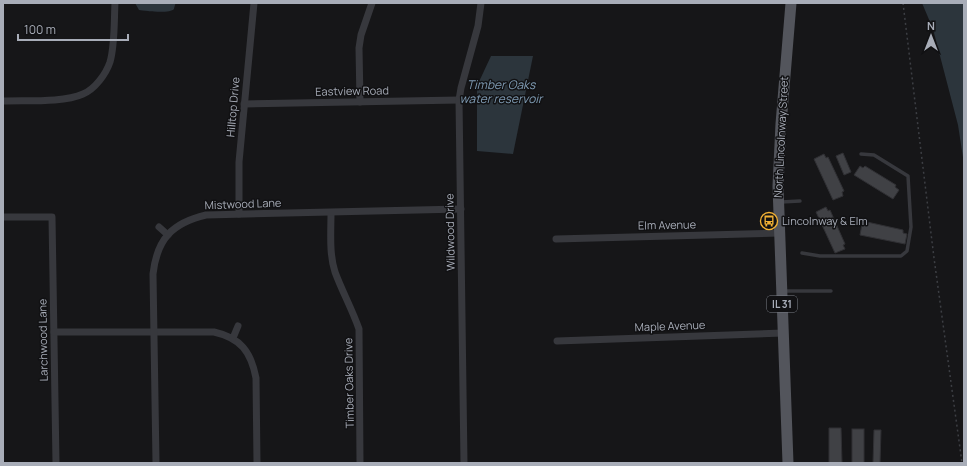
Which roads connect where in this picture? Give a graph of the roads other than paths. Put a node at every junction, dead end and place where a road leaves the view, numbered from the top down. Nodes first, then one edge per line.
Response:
1 (116, 3) edge
2 (254, 3) edge
3 (372, 3) edge
4 (481, 3) edge
5 (791, 3) edge
6 (459, 100) junction
7 (3, 101) edge
8 (360, 102) junction
9 (244, 104) junction
10 (861, 154) dead end
11 (800, 201) dead end
12 (778, 202) junction
13 (461, 210) junction
14 (331, 213) junction
15 (239, 214) junction
16 (3, 218) edge
17 (159, 227) dead end
18 (779, 233) junction
19 (168, 235) junction
20 (556, 239) dead end
21 (802, 253) dead end
22 (831, 291) dead end
23 (781, 292) junction
24 (238, 326) dead end
25 (154, 331) junction
26 (54, 332) junction
27 (783, 333) junction
28 (233, 338) junction
29 (557, 342) dead end
30 (56, 463) edge
31 (156, 463) edge
32 (257, 463) edge
33 (360, 463) edge
34 (464, 463) edge
35 (788, 463) edge

1 - 7 street
2 - 9 street, Hilltop Drive
3 - 8 street
4 - 6 street, Wildwood Drive
5 - 12 main road, North Lincolnway Street / IL 31
6 - 8 street, Eastview Road
6 - 13 street, Wildwood Drive
8 - 9 street, Eastview Road
9 - 15 street, Hilltop Drive
10 - 21 lane
11 - 12 lane
12 - 18 main road, North Lincolnway Street / IL 31
13 - 14 street, Mistwood Lane
13 - 34 street, Wildwood Drive
14 - 15 street, Mistwood Lane
14 - 33 street, Timber Oaks Drive
15 - 19 street, Mistwood Lane
16 - 26 street, Larchwood Lane
17 - 19 street
18 - 20 street, Elm Avenue
18 - 23 main road, North Lincolnway Street / IL 31
19 - 25 street, Mistwood Lane
22 - 23 lane
23 - 27 main road, North Lincolnway Street / IL 31
24 - 28 street
25 - 26 street
25 - 28 street
25 - 31 street, Mistwood Lane
26 - 30 street, Larchwood Lane
27 - 29 street, Maple Avenue
27 - 35 main road, North Lincolnway Street / IL 31
28 - 32 street

